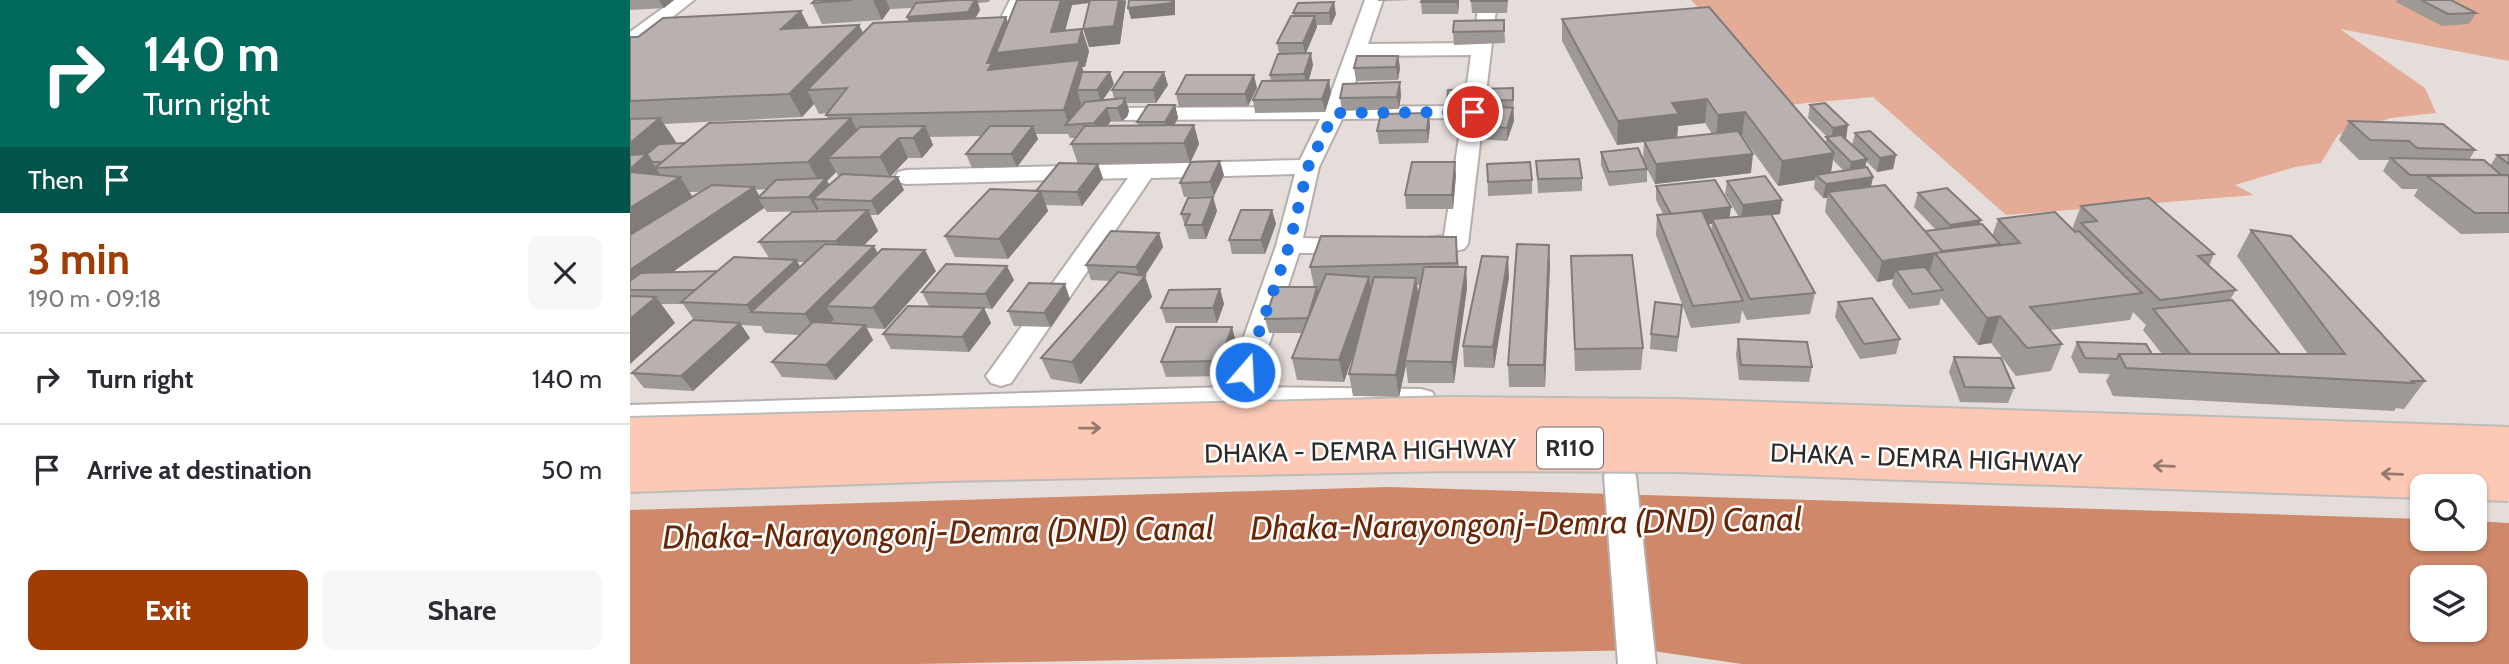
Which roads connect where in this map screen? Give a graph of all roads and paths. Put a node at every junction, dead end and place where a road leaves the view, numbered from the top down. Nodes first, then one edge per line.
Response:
1 (685, 0) edge
2 (1014, 0) edge
3 (1374, 0) edge
4 (1488, 9) edge
5 (986, 32) edge
6 (630, 41) edge
7 (1357, 50) junction
8 (1482, 50) junction
9 (1473, 112) junction
10 (1334, 113) junction
11 (1100, 114) edge
12 (1308, 167) junction
13 (1146, 169) junction
14 (906, 177) dead end
15 (1399, 244) edge
16 (1372, 245) edge
17 (1289, 246) junction
18 (1001, 376) dead end
19 (1237, 397) junction
20 (1617, 401) junction
21 (630, 416) edge
22 (2509, 430) edge
23 (630, 442) edge
24 (2509, 450) edge
25 (630, 469) edge
26 (2509, 478) edge
27 (1637, 662) edge

1 - 6 street
2 - 5 lane
3 - 7 street
4 - 8 street
7 - 8 street
7 - 10 street
8 - 9 street
9 - 10 street
9 - 15 street
10 - 11 street
10 - 12 street
12 - 13 street
12 - 17 street
13 - 14 street
13 - 18 street
16 - 17 street
17 - 19 street
19 - 20 street
19 - 21 street
20 - 22 street
20 - 27 street
23 -> 24 main road, DHAKA - DEMRA HIGHWAY / R110, bridge
26 -> 25 main road, DHAKA - DEMRA HIGHWAY / R110, bridge

